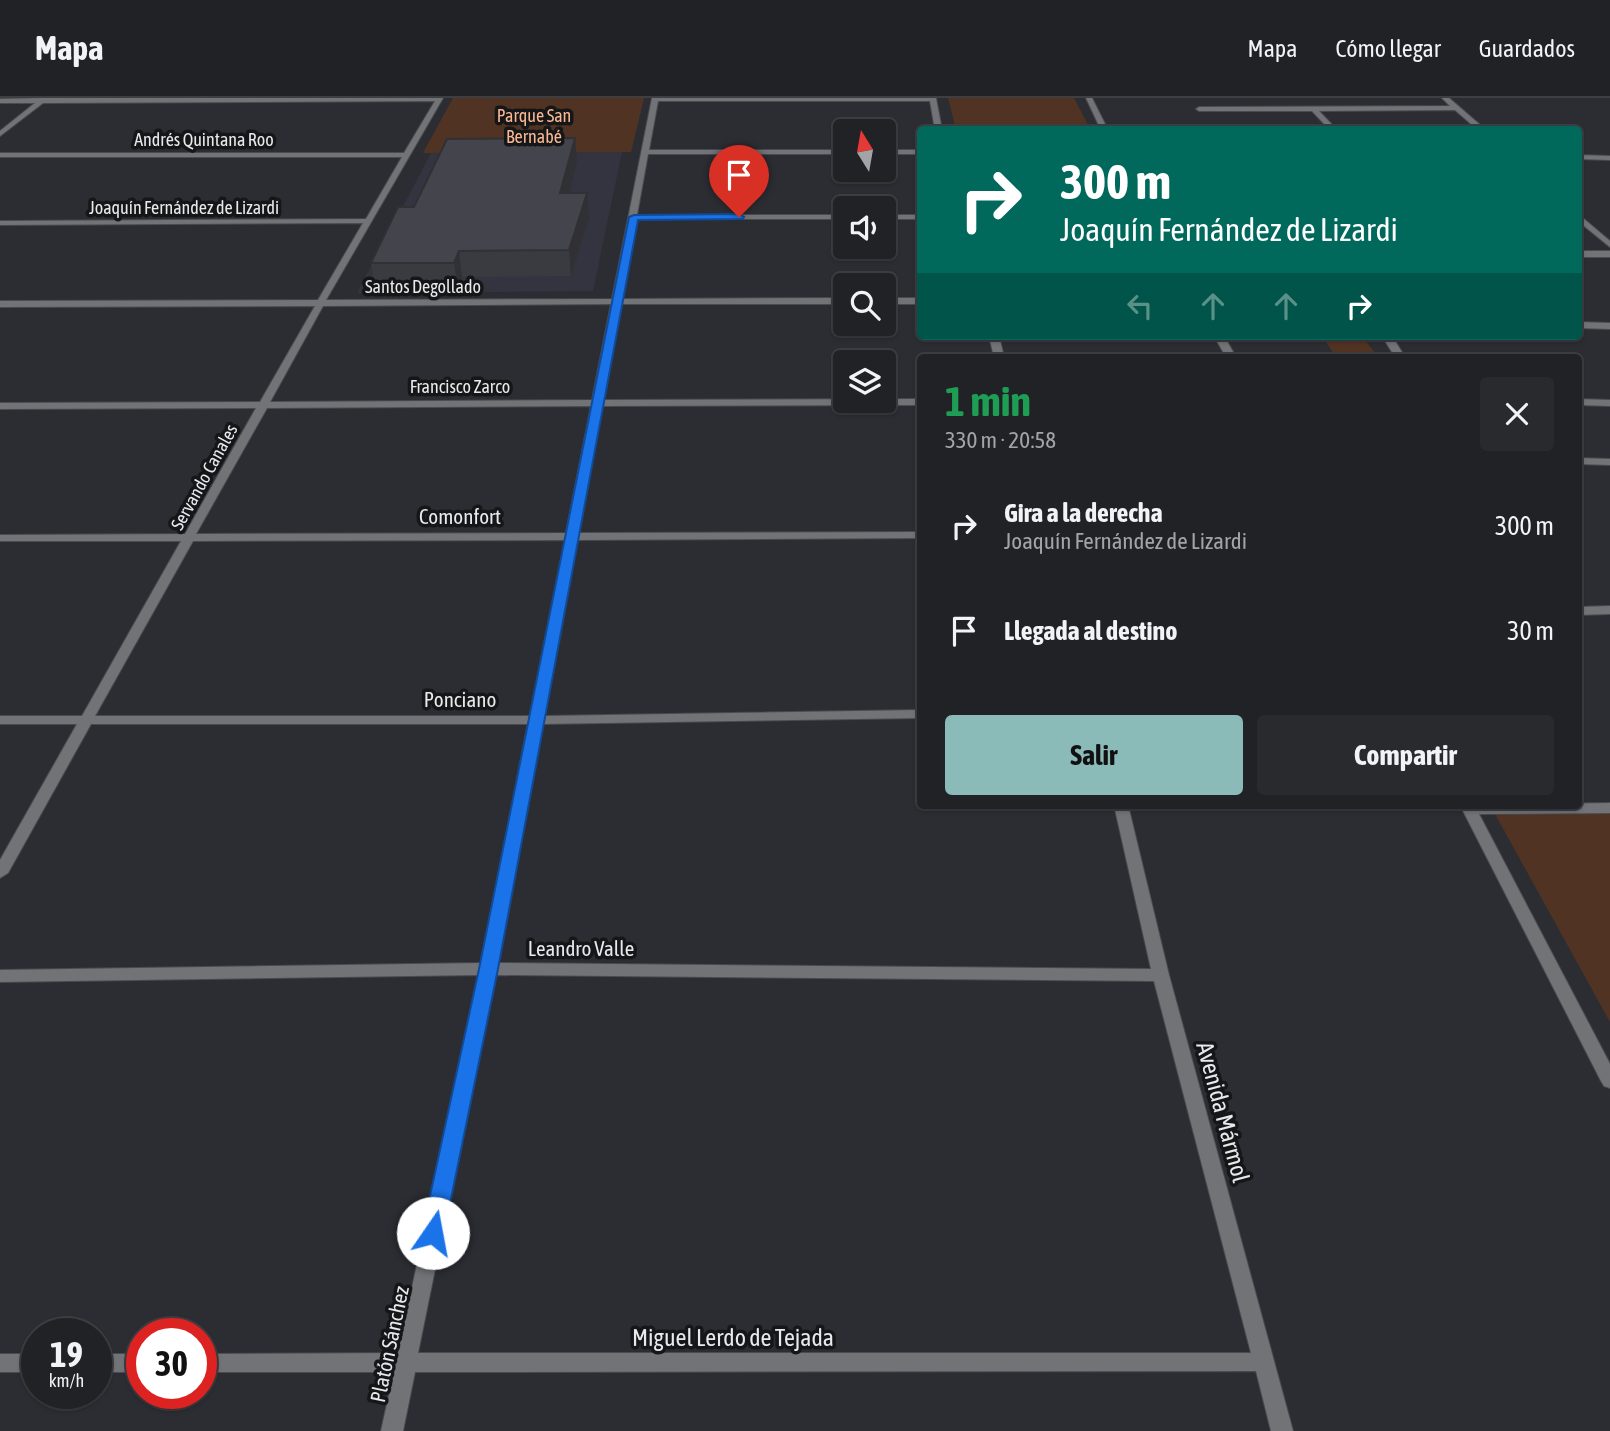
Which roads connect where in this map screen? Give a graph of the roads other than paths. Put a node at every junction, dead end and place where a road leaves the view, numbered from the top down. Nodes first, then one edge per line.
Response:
1 (933, 98) edge
2 (1089, 98) edge
3 (1445, 98) edge
4 (43, 99) edge
5 (439, 99) edge
6 (655, 99) edge
7 (0, 101) edge
8 (1457, 108) junction
9 (1199, 109) dead end
10 (1314, 109) junction
11 (938, 126) edge
12 (1103, 126) edge
13 (1330, 126) edge
14 (1478, 126) edge
15 (0, 134) edge
16 (644, 152) junction
17 (833, 152) edge
18 (896, 152) edge
19 (917, 152) edge
20 (0, 155) edge
21 (407, 155) junction
22 (1582, 157) edge
23 (1610, 158) edge
24 (634, 217) junction
25 (833, 217) edge
26 (896, 217) edge
27 (917, 217) edge
28 (1582, 220) edge
29 (368, 221) junction
30 (0, 223) edge
31 (1593, 230) junction
32 (1610, 230) edge
33 (1610, 245) edge
34 (1582, 254) edge
35 (1610, 254) edge
36 (617, 301) junction
37 (833, 301) edge
38 (896, 301) edge
39 (917, 301) edge
40 (321, 302) junction
41 (0, 304) edge
42 (1582, 325) edge
43 (1610, 326) edge
44 (917, 402) edge
45 (1582, 402) edge
46 (596, 403) junction
47 (1610, 403) edge
48 (263, 404) junction
49 (0, 406) edge
50 (1582, 461) edge
51 (1610, 462) edge
52 (571, 535) junction
53 (191, 536) junction
54 (917, 536) edge
55 (0, 538) edge
56 (1610, 610) edge
57 (1582, 611) edge
58 (917, 714) edge
59 (87, 719) junction
60 (0, 720) edge
61 (536, 720) junction
62 (1582, 808) edge
63 (1610, 808) edge
64 (1122, 809) edge
65 (1469, 809) edge
66 (0, 873) edge
67 (488, 969) junction
68 (1161, 975) junction
69 (0, 976) edge
70 (1610, 1080) edge
71 (1264, 1362) junction
72 (0, 1363) edge
73 (21, 1363) edge
74 (217, 1363) edge
75 (406, 1364) junction
76 (392, 1431) edge
77 (1282, 1431) edge

1 - 6 street
1 - 11 street
2 - 12 street
3 - 8 street
4 - 5 street
4 - 7 street
4 - 15 street
5 - 21 street, Servando Canales
6 - 16 street, Platón Sánchez
8 - 10 street
8 - 14 street
9 - 10 street
10 - 13 street
16 - 17 street
16 - 24 street, Platón Sánchez
18 - 19 street
20 - 21 street, Andrés Quintana Roo
21 - 29 street, Servando Canales
22 - 23 street
24 - 25 street
24 - 36 street, Platón Sánchez
26 - 27 street
28 - 31 street
29 - 30 street, Joaquín Fernández de Lizardi
29 - 40 street, Servando Canales
31 - 32 street
31 - 33 street
34 - 35 street
36 - 37 street, Santos Degollado
36 - 40 street, Santos Degollado
36 - 46 street, Platón Sánchez
38 - 39 street
40 - 41 street, Santos Degollado
40 - 48 street, Servando Canales
42 - 43 street
44 - 46 street, Francisco Zarco
45 - 47 street
46 - 48 street, Francisco Zarco
46 - 52 street, Platón Sánchez
48 - 49 street, Francisco Zarco
48 - 53 street, Servando Canales
50 - 51 street
52 - 53 street, Comonfort
52 - 54 street, Comonfort
52 - 61 street, Platón Sánchez
53 - 55 street, Comonfort
53 - 59 street, Servando Canales
56 - 57 street
58 - 61 street, Ponciano
59 - 60 street, Ponciano
59 - 61 street, Ponciano
59 - 66 street, Servando Canales
61 - 67 street, Platón Sánchez
62 - 63 street
64 - 68 street, Avenida Mármol
65 - 70 street
67 - 68 street, Leandro Valle
67 - 69 street, Leandro Valle
67 - 75 street, Platón Sánchez
68 - 71 street, Avenida Mármol
71 - 75 street, Miguel Lerdo de Tejada
71 - 77 street, Avenida Mármol
72 - 73 street
74 - 75 street, Miguel Lerdo de Tejada
75 - 76 street, Platón Sánchez

